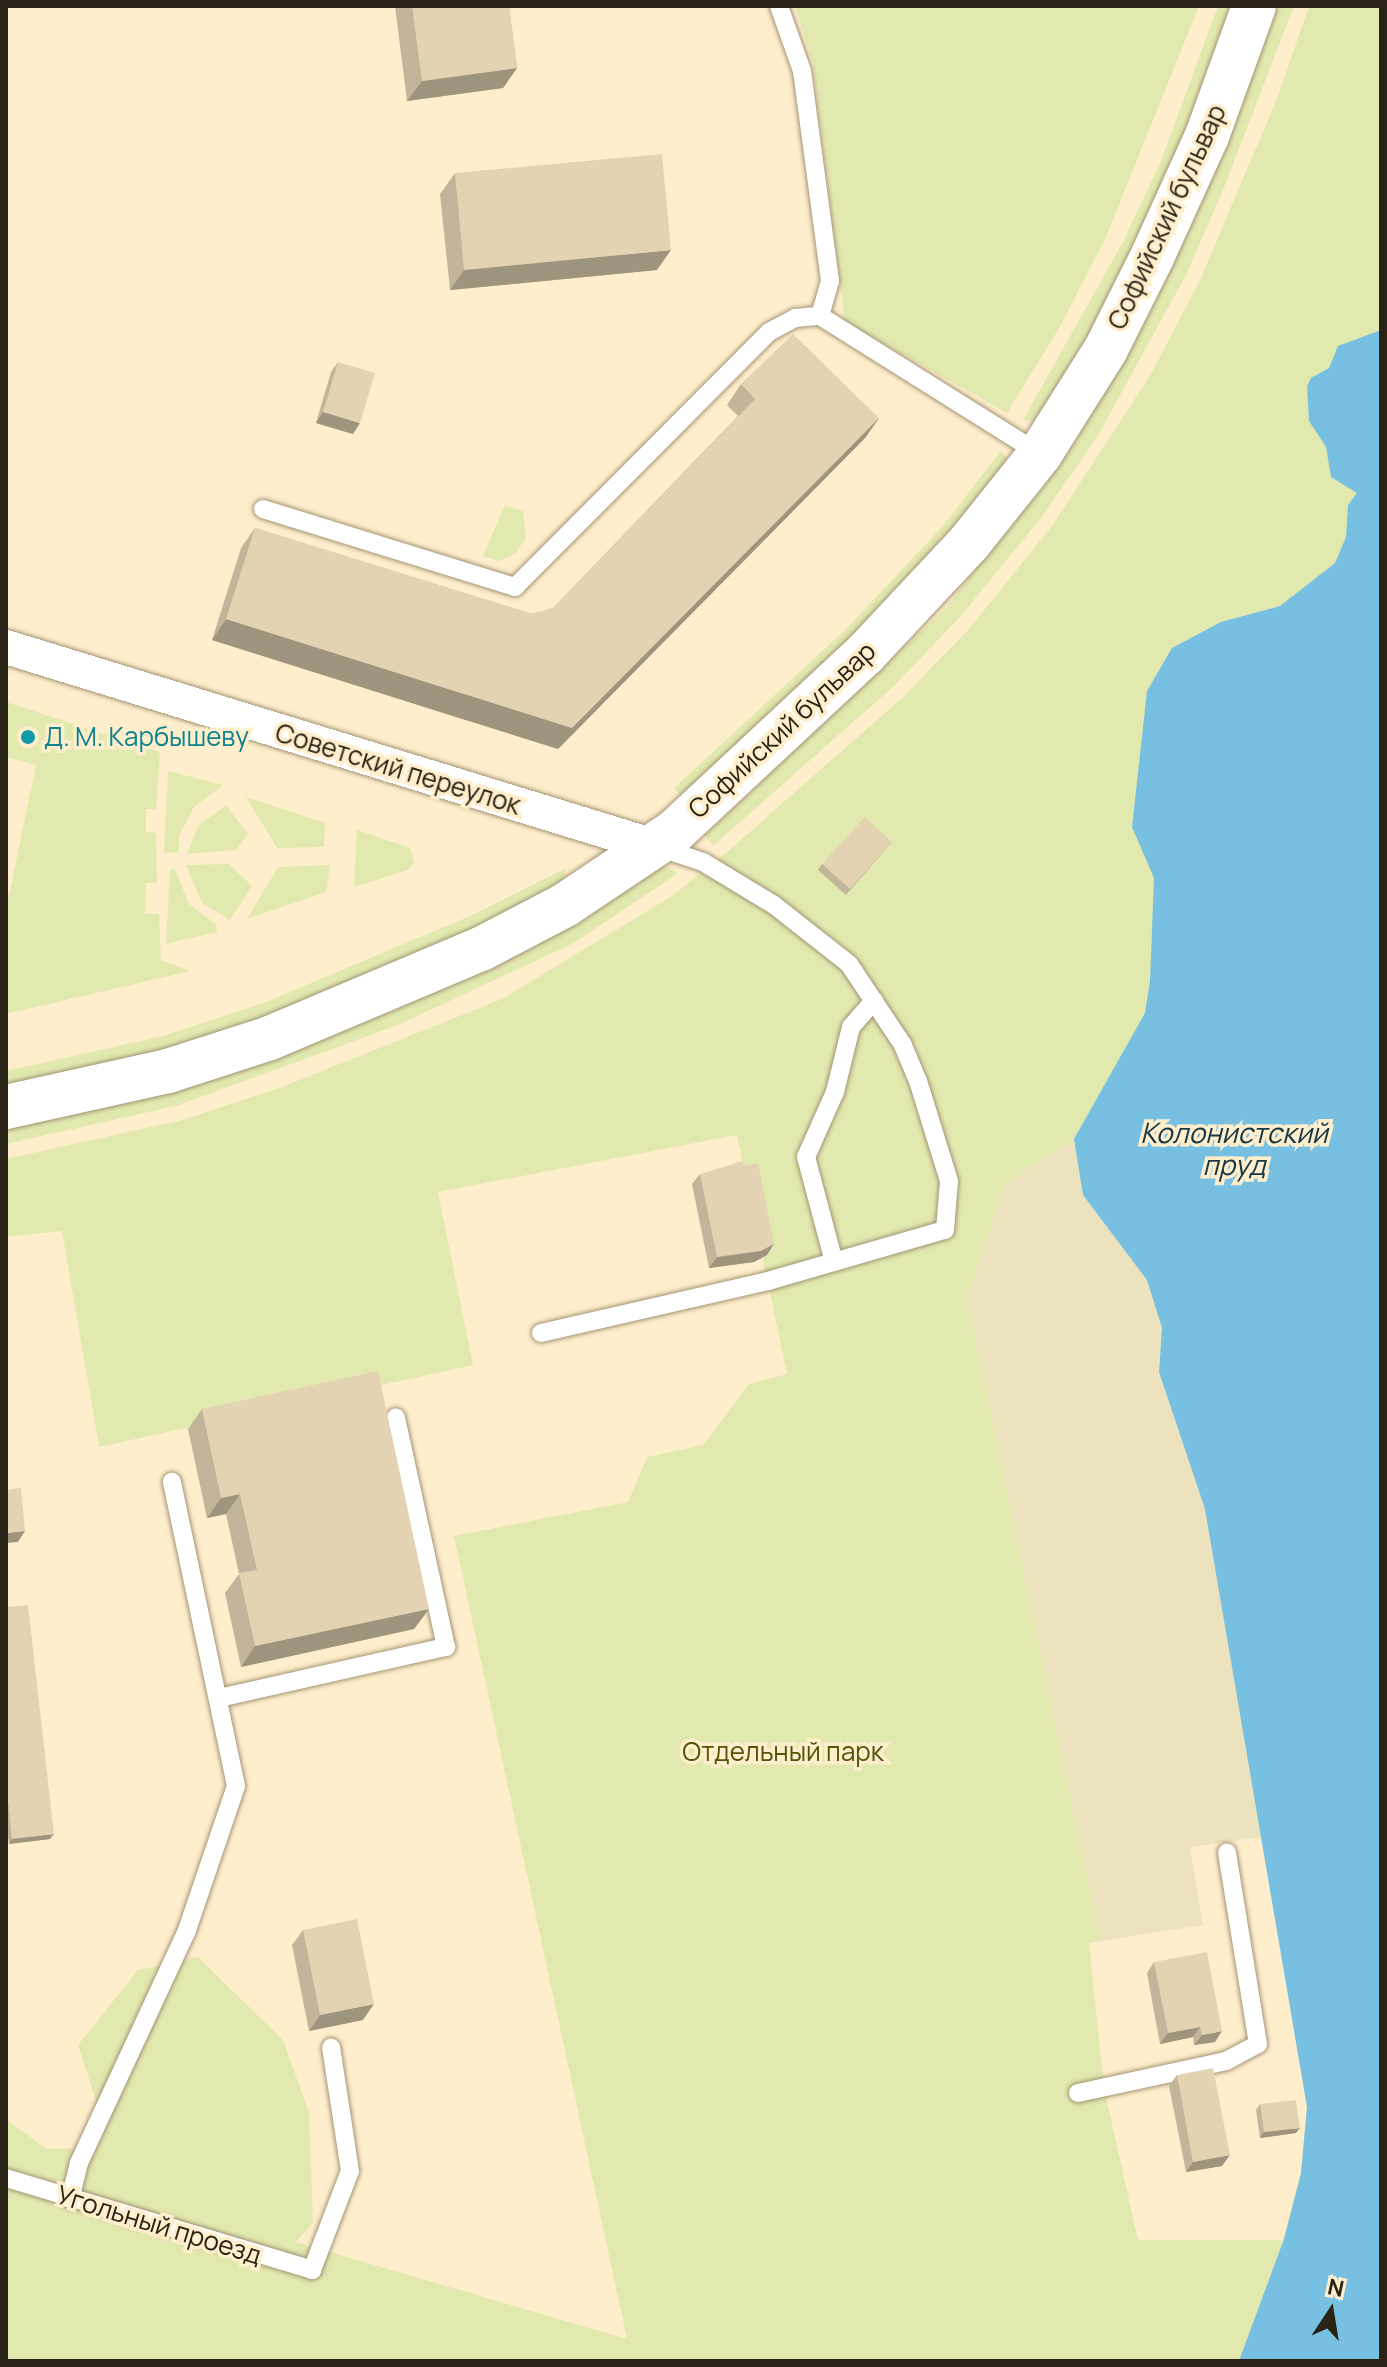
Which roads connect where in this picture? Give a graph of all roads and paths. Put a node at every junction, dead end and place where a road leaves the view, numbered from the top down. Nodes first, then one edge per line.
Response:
1 (779, 6) edge
2 (1254, 6) edge
3 (820, 316) junction
4 (1040, 454) junction
5 (263, 509) dead end
6 (6, 647) edge
7 (654, 846) junction
8 (874, 1001) junction
9 (6, 1107) edge
10 (834, 1262) junction
11 (541, 1333) dead end
12 (396, 1417) dead end
13 (172, 1482) dead end
14 (219, 1698) junction
15 (1227, 1852) dead end
16 (331, 2047) dead end
17 (1078, 2093) dead end
18 (6, 2178) edge
19 (70, 2199) junction

1 - 3 lane
2 - 4 street, Софийский бульвар
3 - 4 lane
3 - 5 lane
4 - 7 street, Софийский бульвар
6 - 7 street, Советский переулок
7 - 8 lane
7 - 9 street, Софийский бульвар
8 - 10 lane
8 - 10 lane
10 - 11 lane
12 - 14 lane
13 - 14 lane
14 - 19 lane
15 - 17 lane
16 - 19 lane, Угольный проезд
18 - 19 lane, Угольный проезд

